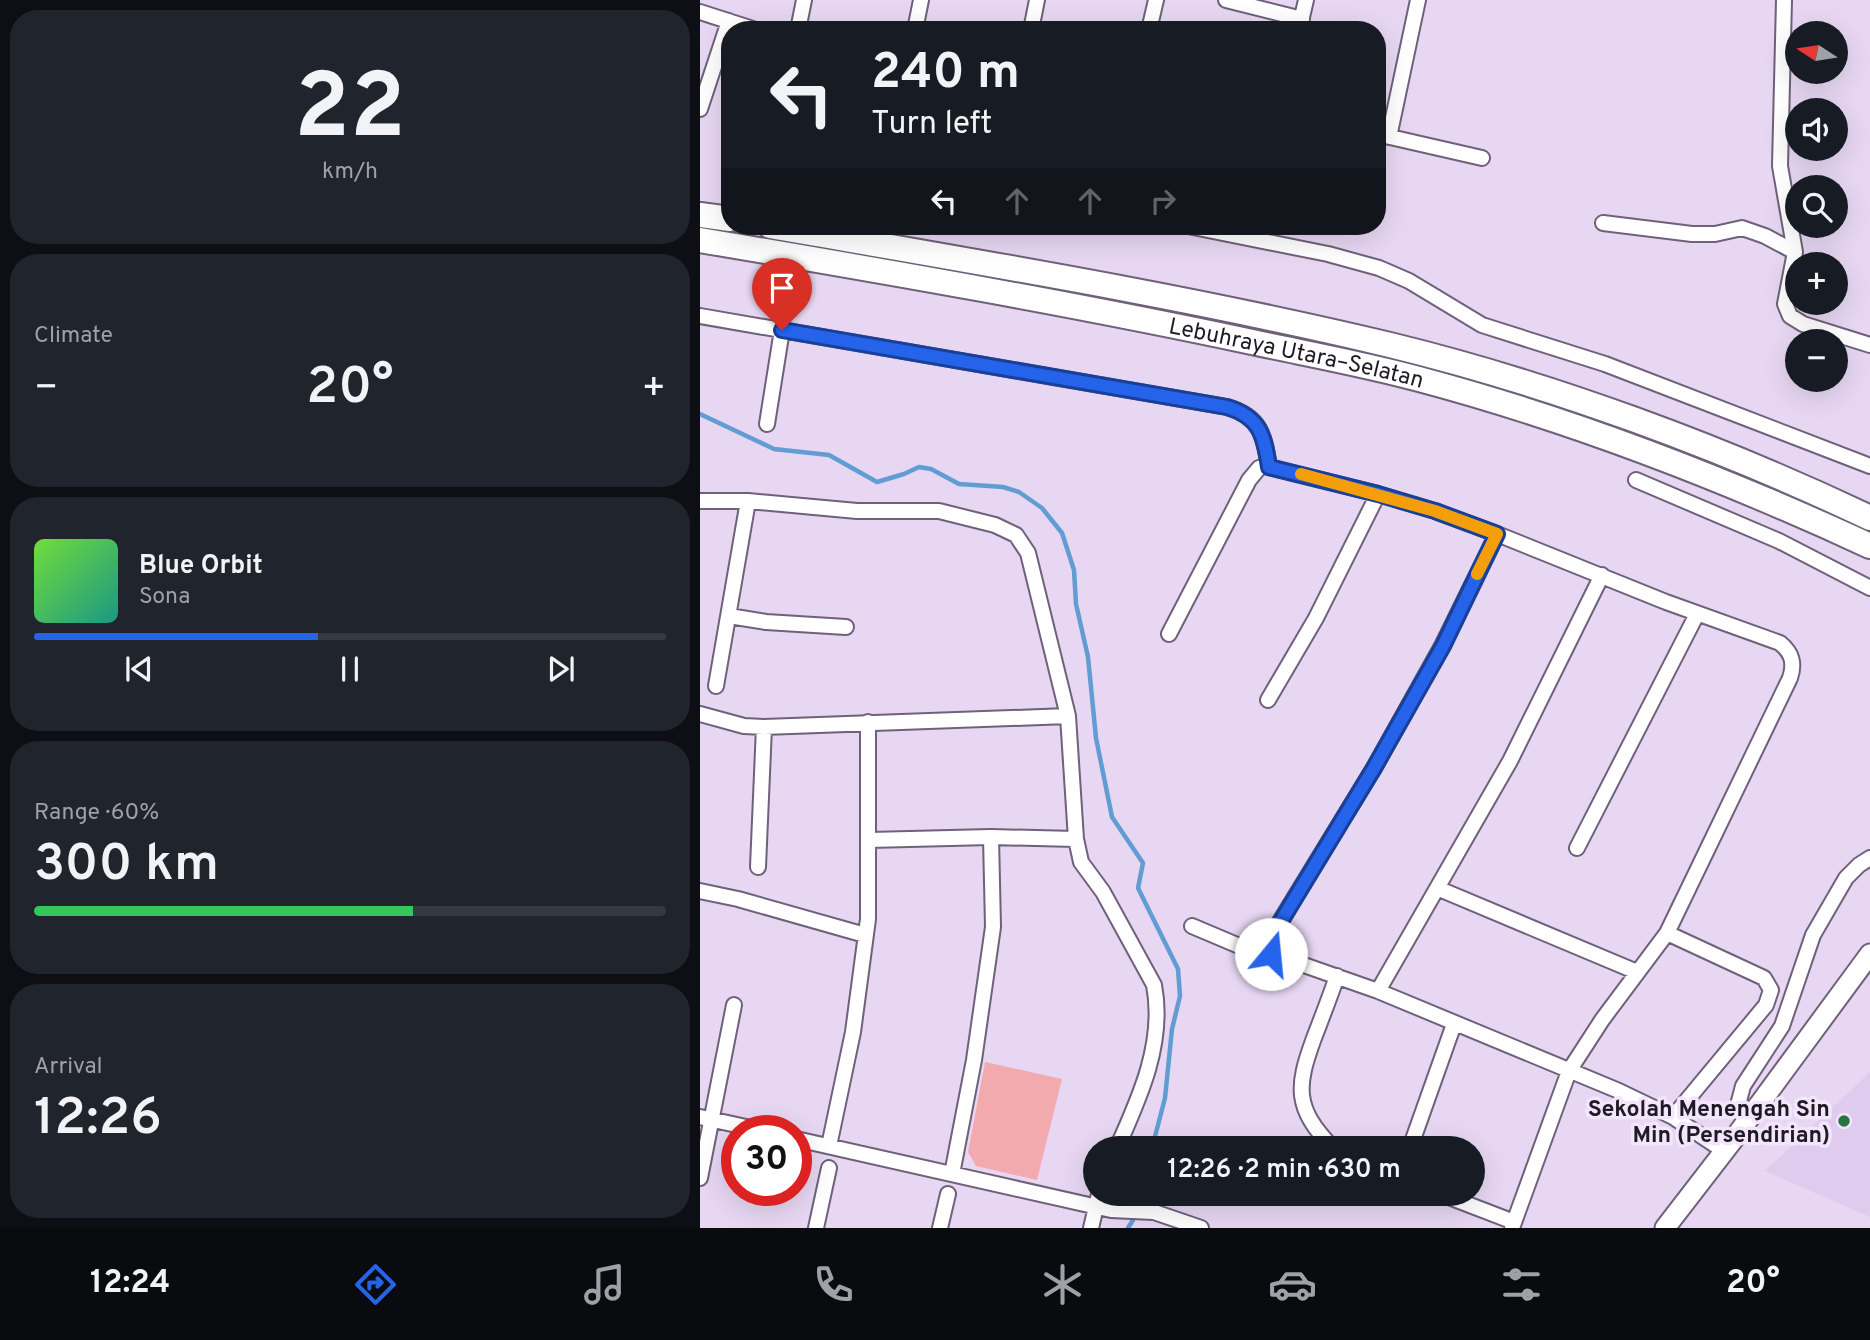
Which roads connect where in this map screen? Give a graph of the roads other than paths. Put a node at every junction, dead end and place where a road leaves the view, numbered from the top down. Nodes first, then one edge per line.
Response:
1 (804, 0) edge
2 (921, 0) edge
3 (1037, 0) edge
4 (1156, 0) edge
5 (1226, 0) edge
6 (1306, 0) edge
7 (1418, 0) edge
8 (1784, 0) edge
9 (700, 12) edge
10 (730, 21) edge
11 (800, 21) edge
12 (917, 21) edge
13 (1033, 21) edge
14 (1152, 21) edge
15 (1288, 21) edge
16 (1301, 21) edge
17 (721, 47) edge
18 (700, 109) edge
19 (1386, 124) edge
20 (1386, 137) edge
21 (1482, 158) dead end
22 (700, 215) edge
23 (721, 218) edge
24 (1603, 223) dead end
25 (820, 235) edge
26 (1265, 235) edge
27 (700, 240) edge
28 (1796, 252) joint
29 (1789, 315) edge
30 (700, 316) edge
31 (782, 330) junction
32 (1870, 345) edge
33 (766, 424) dead end
34 (1870, 466) edge
35 (1269, 467) junction
36 (1636, 480) dead end
37 (1378, 494) junction
38 (700, 501) edge
39 (748, 501) junction
40 (1870, 518) edge
41 (1497, 534) junction
42 (1870, 546) edge
43 (1602, 575) junction
44 (1870, 588) edge
45 (1698, 614) junction
46 (729, 616) junction
47 (846, 627) dead end
48 (1169, 634) dead end
49 (716, 686) dead end
50 (1268, 700) dead end
51 (700, 714) edge
52 (1068, 716) junction
53 (868, 722) junction
54 (764, 727) junction
55 (991, 837) junction
56 (1076, 839) junction
57 (870, 840) junction
58 (1577, 848) dead end
59 (1870, 858) edge
60 (758, 867) dead end
61 (1437, 888) junction
62 (700, 891) edge
63 (1192, 926) dead end
64 (1667, 933) junction
65 (866, 936) junction
66 (1271, 950) junction
67 (1870, 954) edge
68 (1637, 972) junction
69 (1337, 976) junction
70 (1378, 991) junction
71 (734, 1005) dead end
72 (1454, 1024) junction
73 (1569, 1071) junction
74 (1673, 1117) junction
75 (706, 1118) edge
76 (1746, 1120) junction
77 (1123, 1136) edge
78 (1323, 1136) edge
79 (1414, 1136) edge
80 (812, 1142) edge
81 (829, 1146) junction
82 (1724, 1151) junction
83 (829, 1168) dead end
84 (952, 1174) junction
85 (700, 1178) edge
86 (948, 1194) dead end
87 (1083, 1197) edge
88 (1096, 1206) edge
89 (1106, 1206) edge
90 (1469, 1206) edge
91 (1513, 1225) edge
92 (816, 1228) edge
93 (940, 1228) edge
94 (1091, 1228) edge
95 (1201, 1228) edge
96 (1665, 1228) edge

1 - 11 street
2 - 12 street
3 - 13 street
4 - 14 street
5 - 15 street
6 - 16 street
7 - 19 street
8 - 28 street
9 - 10 street
17 - 18 street
20 - 21 street
22 - 23 highway
24 - 28 street
25 - 40 highway, Lebuhraya Utara–Selatan
26 - 34 street
27 - 42 highway, Lebuhraya Utara–Selatan
29 - 32 street
30 - 31 street
31 - 33 street
31 - 35 street
35 - 37 street
35 - 48 street
36 - 44 street
37 - 41 street
37 - 50 street
38 - 39 street
39 - 46 street
39 - 52 street
41 - 43 street
41 - 66 street
43 - 45 street
43 - 61 street
45 - 58 street
45 - 64 street
46 - 47 street
46 - 49 street
51 - 54 street
52 - 53 street
52 - 56 street
53 - 54 street
53 - 57 street
54 - 60 street
55 - 56 street
55 - 57 street
55 - 84 street
56 - 77 street
57 - 65 street
59 - 76 street
61 - 68 street
61 - 70 street
62 - 65 street
63 - 66 street
64 - 68 street
64 - 74 street
65 - 81 street
66 - 69 street
67 - 76 main road
68 - 73 street
69 - 70 street
69 - 78 street
70 - 72 street
71 - 75 street
72 - 73 street
72 - 79 street
73 - 74 street
73 - 91 street
74 - 82 street
75 - 85 street
76 - 82 main road
80 - 81 street
81 - 84 street
82 - 96 main road
83 - 92 street
84 - 87 street
86 - 93 street
88 - 94 street
89 - 95 street
90 - 91 street

